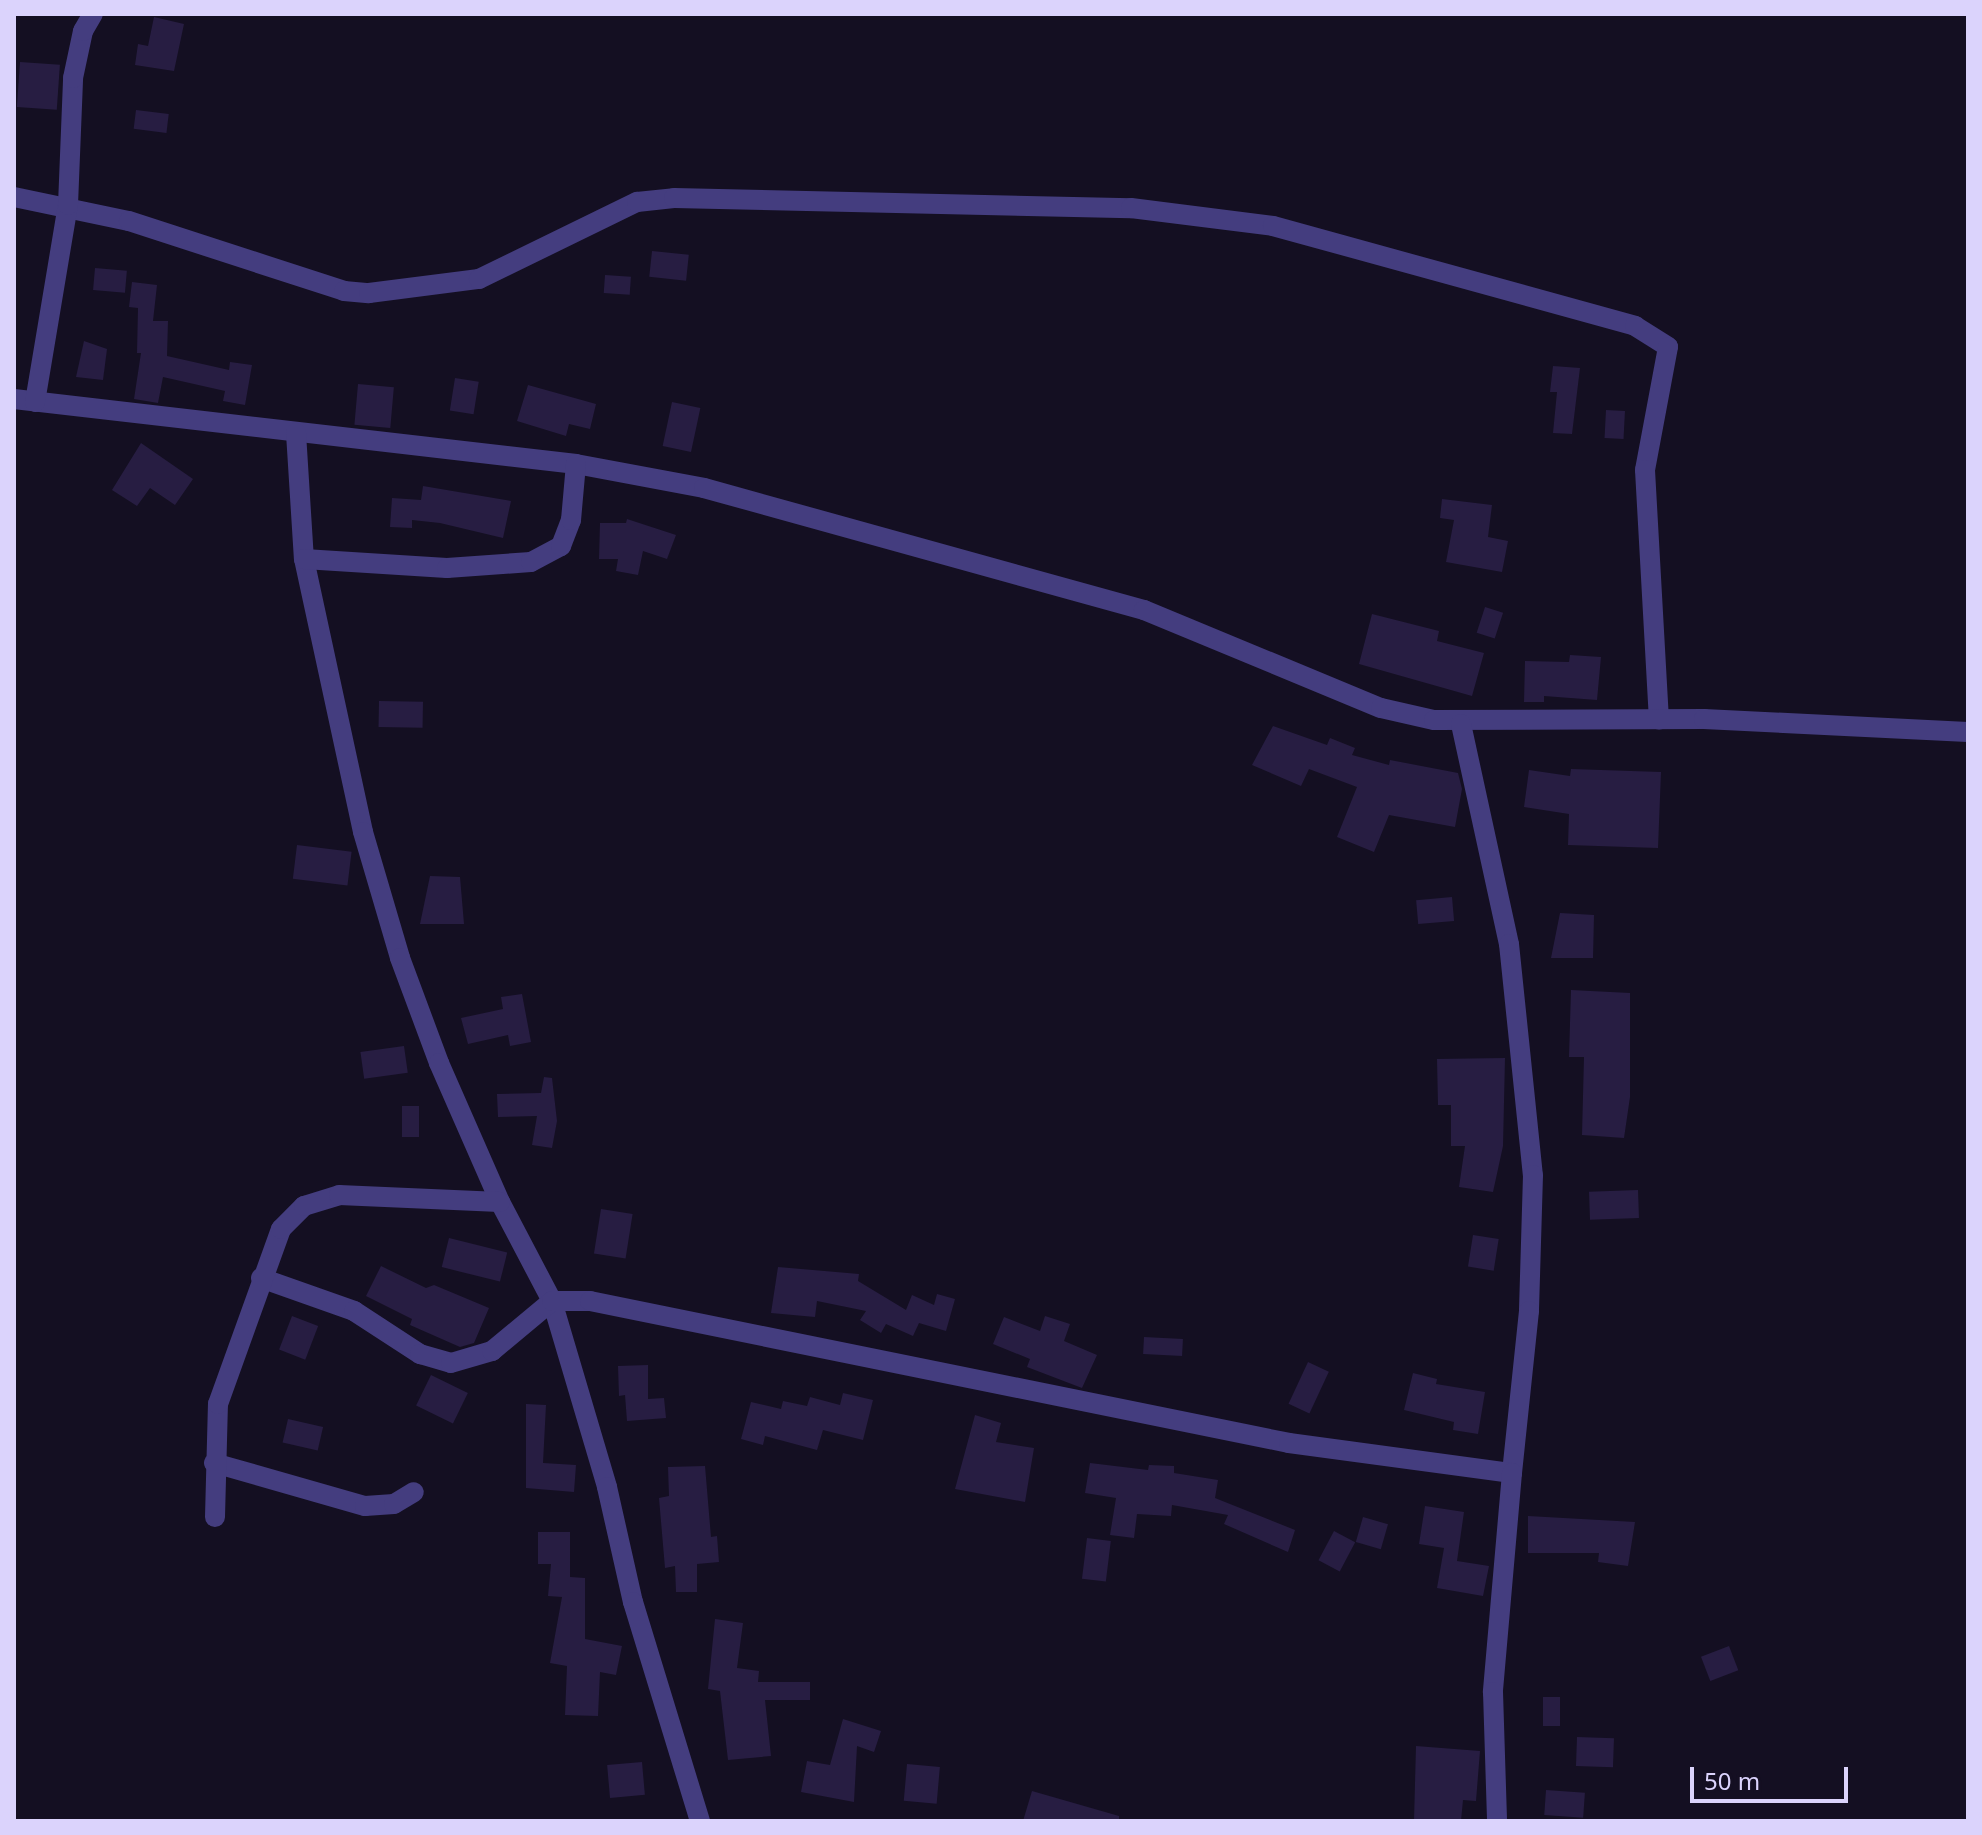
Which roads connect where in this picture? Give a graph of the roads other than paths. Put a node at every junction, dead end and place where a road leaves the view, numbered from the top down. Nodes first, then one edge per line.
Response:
1 (93, 14) edge
2 (14, 197) edge
3 (68, 205) junction
4 (14, 399) edge
5 (35, 402) junction
6 (296, 433) junction
7 (576, 464) junction
8 (304, 559) junction
9 (1659, 720) junction
10 (1461, 724) junction
11 (1968, 732) edge
12 (500, 1202) junction
13 (261, 1278) junction
14 (552, 1301) junction
15 (214, 1463) junction
16 (1512, 1473) junction
17 (414, 1492) dead end
18 (215, 1517) dead end
19 (700, 1821) edge
20 (1497, 1821) edge

1 - 3 street
2 - 3 street
3 - 5 street
3 - 9 street
4 - 5 street
5 - 6 street
6 - 7 street
6 - 8 street
7 - 8 street
7 - 10 street
8 - 12 street
9 - 10 street
9 - 11 street
10 - 16 street
12 - 13 street
12 - 14 street
13 - 14 street
13 - 15 street
14 - 16 street
14 - 19 street
15 - 17 street
15 - 18 street
16 - 20 street

